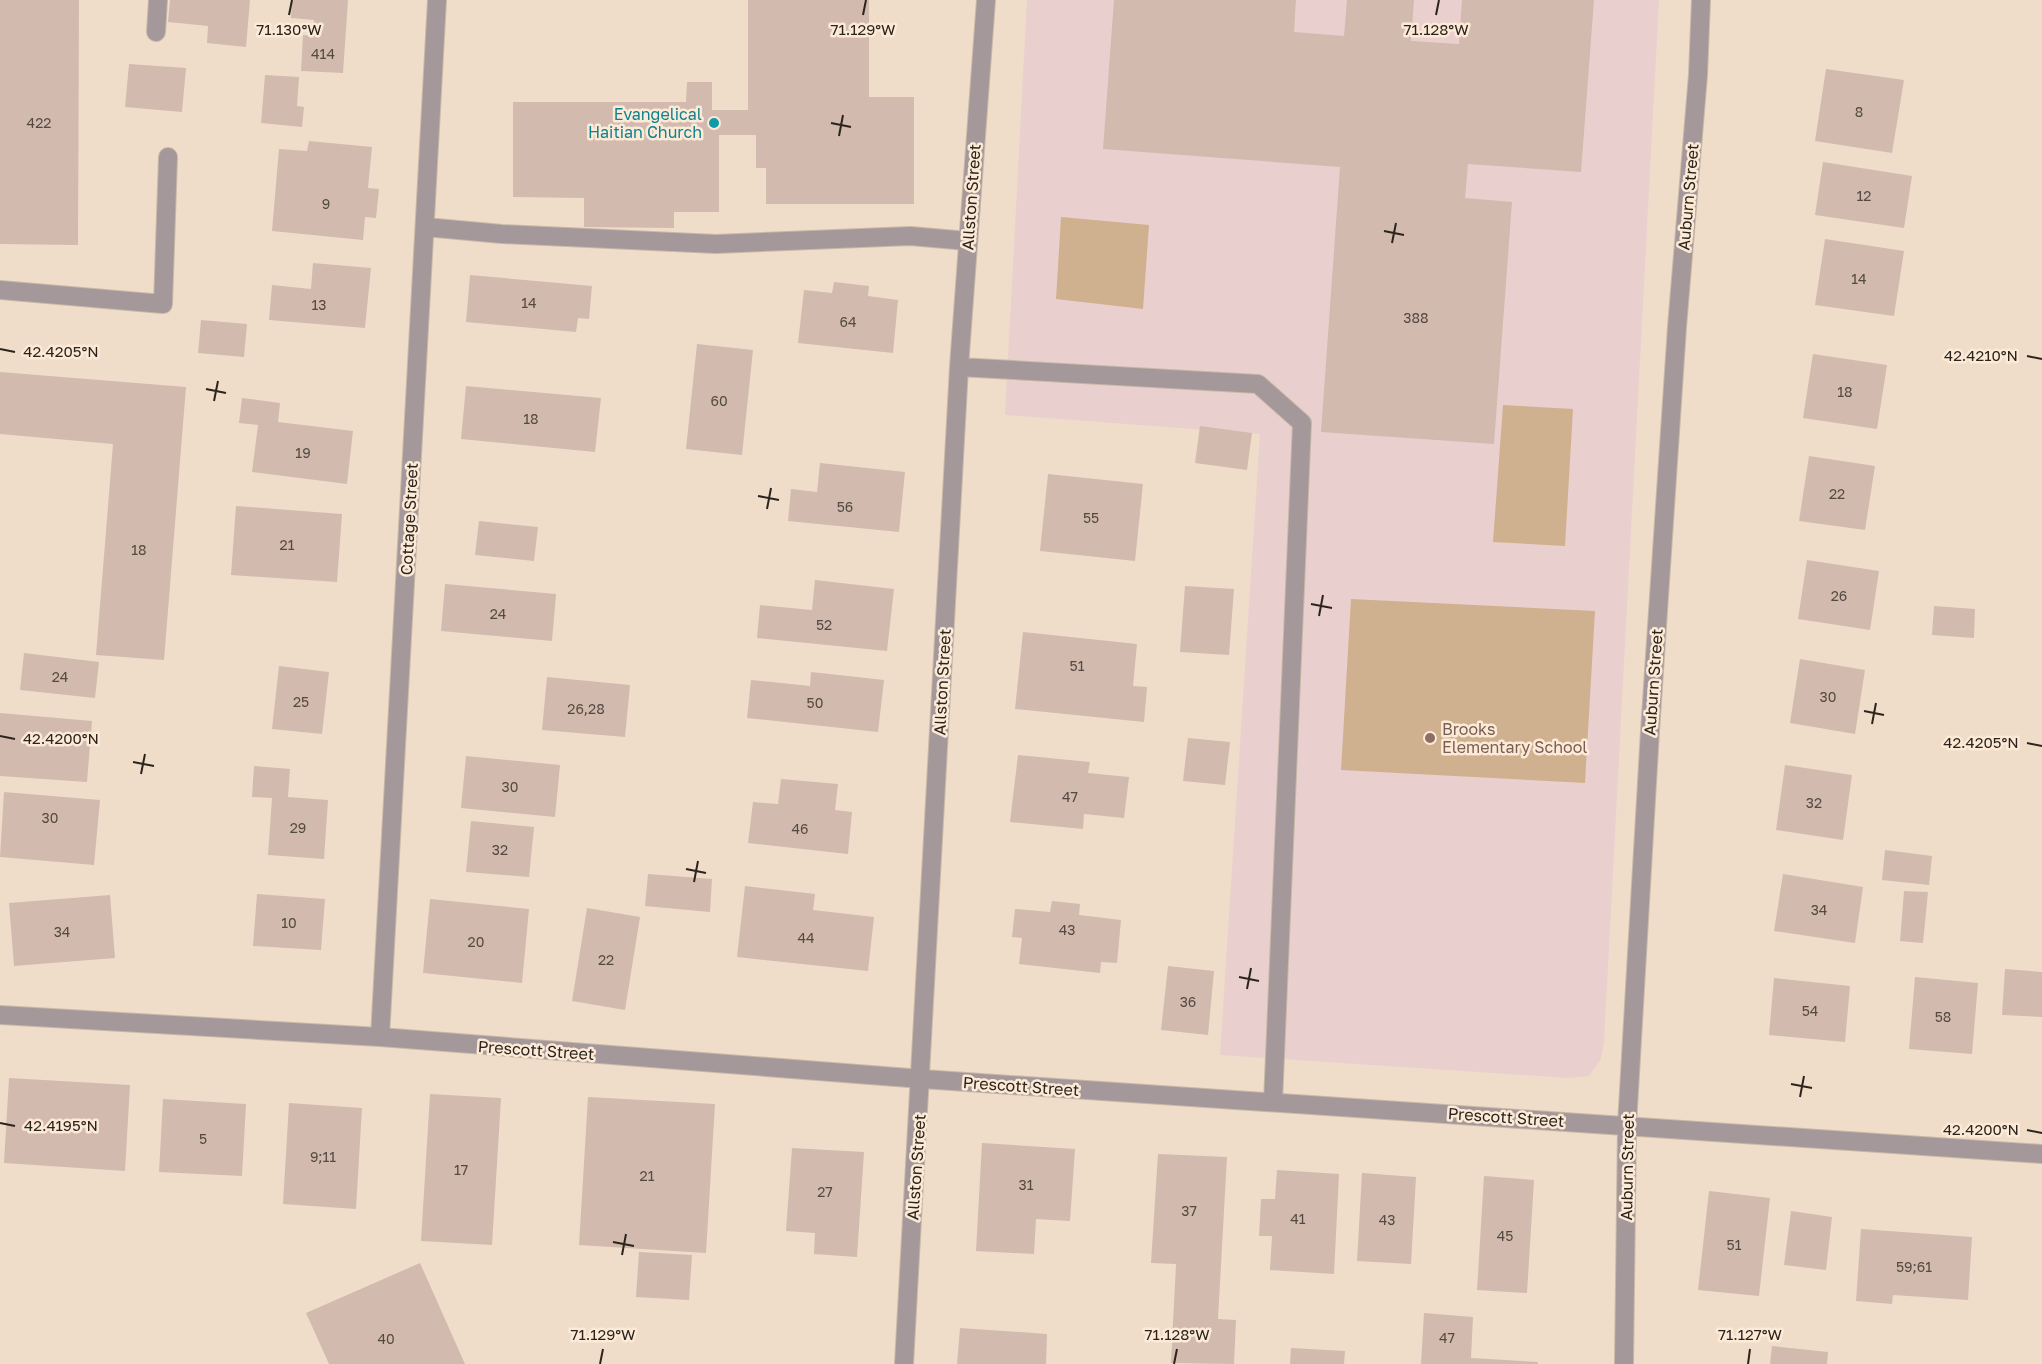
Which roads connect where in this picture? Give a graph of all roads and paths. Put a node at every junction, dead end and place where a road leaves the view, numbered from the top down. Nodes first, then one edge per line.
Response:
1 (158, 0) edge
2 (437, 0) edge
3 (986, 0) edge
4 (1701, 0) edge
5 (156, 32) dead end
6 (168, 157) dead end
7 (425, 227) junction
8 (968, 241) junction
9 (0, 290) edge
10 (959, 367) junction
11 (0, 1015) edge
12 (380, 1038) junction
13 (922, 1079) junction
14 (1273, 1102) junction
15 (1627, 1125) junction
16 (2042, 1154) edge
17 (904, 1364) edge
18 (1624, 1364) edge

1 - 5 street
2 - 7 street, Cottage Street
3 - 8 street, Allston Street
4 - 15 street, Auburn Street
6 - 9 street
7 - 8 street
7 - 12 street, Cottage Street
8 - 10 street, Allston Street
10 - 13 street, Allston Street
10 - 14 street
11 - 12 street, Prescott Street
12 - 13 street, Prescott Street
13 - 14 street, Prescott Street
13 - 17 street, Allston Street
14 - 15 street, Prescott Street
15 - 16 street, Prescott Street
15 - 18 street, Auburn Street

